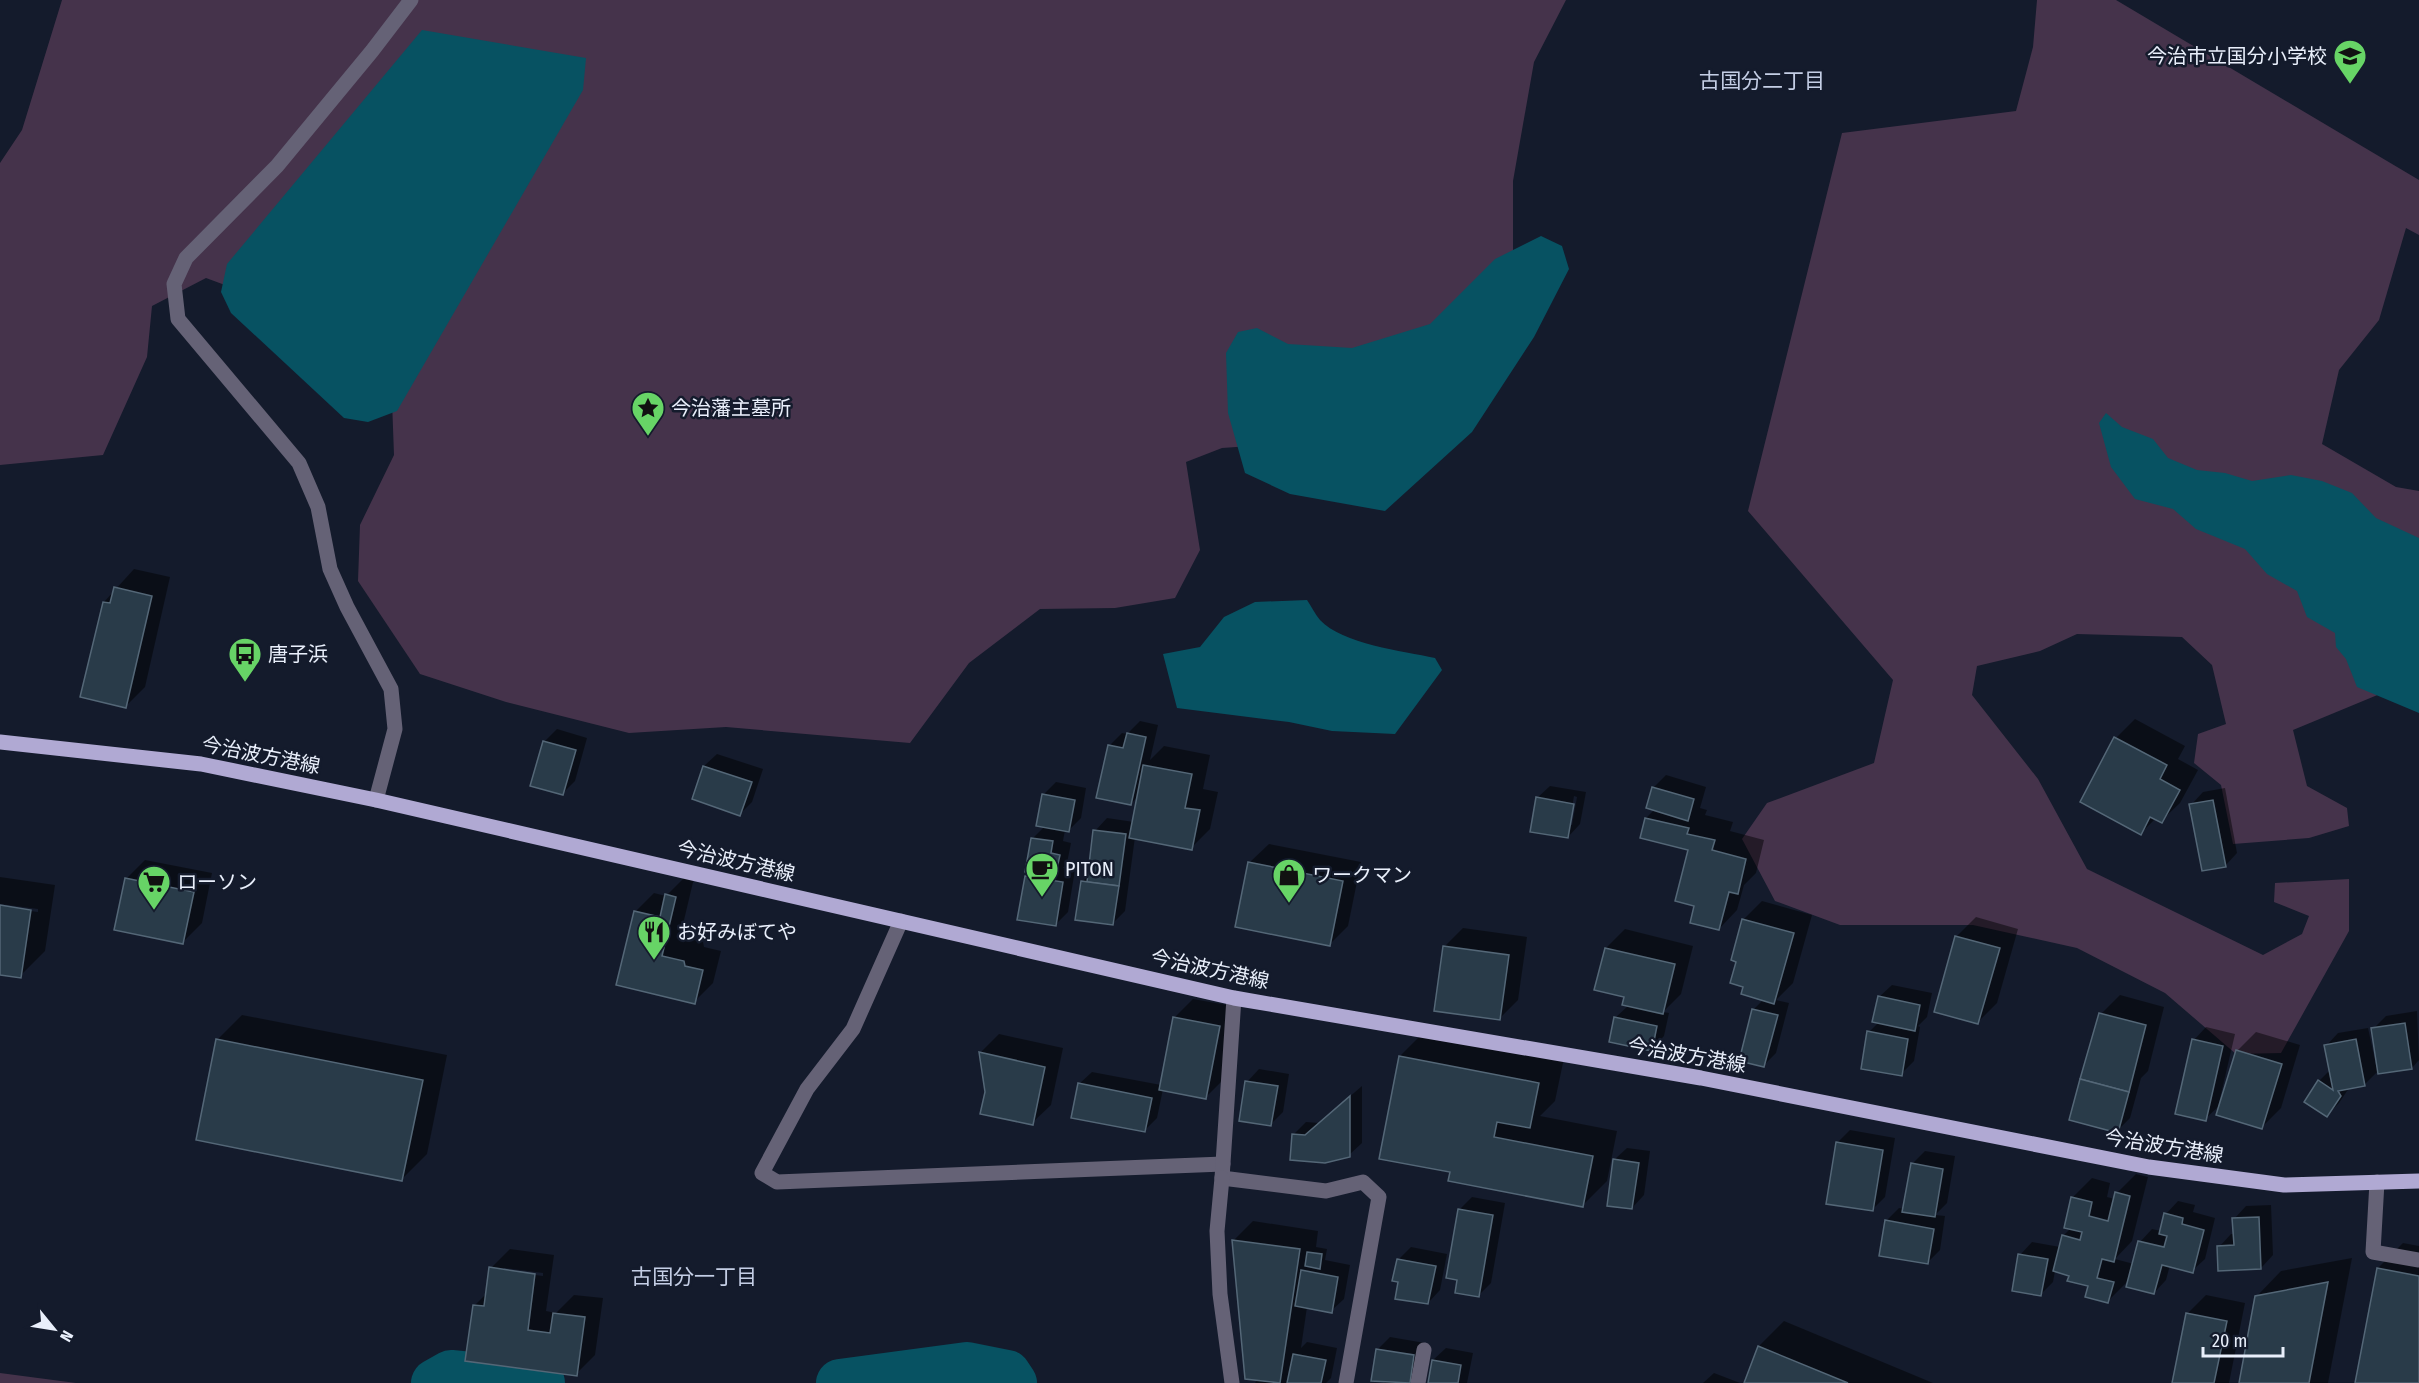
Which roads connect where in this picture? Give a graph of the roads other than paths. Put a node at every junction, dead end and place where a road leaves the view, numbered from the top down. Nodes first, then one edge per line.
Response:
1 (411, 0) edge
2 (0, 742) edge
3 (376, 800) junction
4 (901, 921) junction
5 (1234, 998) junction
6 (1222, 1171) junction
7 (2419, 1181) edge
8 (2377, 1182) junction
9 (2419, 1260) edge
10 (1424, 1350) dead end
11 (1232, 1383) edge
12 (1346, 1383) edge
13 (1418, 1383) edge

1 - 3 street
2 - 3 main road, 今治波方港線
3 - 4 main road, 今治波方港線
4 - 5 main road, 今治波方港線
4 - 6 street
5 - 6 street
5 - 8 main road, 今治波方港線
6 - 11 street
6 - 12 street
7 - 8 main road, 今治波方港線
8 - 9 street
10 - 13 street

